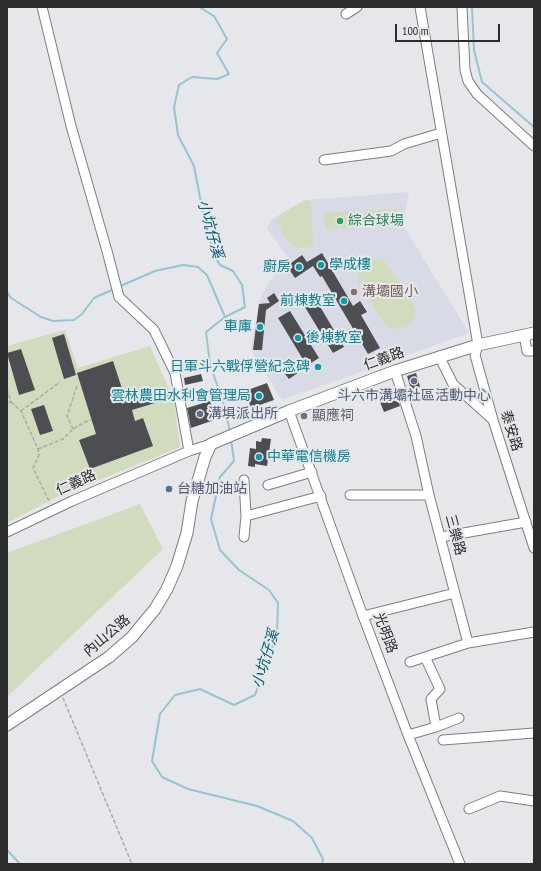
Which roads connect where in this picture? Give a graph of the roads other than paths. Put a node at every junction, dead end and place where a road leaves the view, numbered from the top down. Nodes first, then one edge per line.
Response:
1 (42, 7) edge
2 (357, 7) edge
3 (420, 7) edge
4 (462, 7) edge
5 (346, 14) dead end
6 (441, 133) junction
7 (534, 146) edge
8 (324, 160) dead end
9 (529, 334) edge
10 (478, 345) junction
11 (534, 351) edge
12 (439, 356) junction
13 (395, 371) junction
14 (289, 411) junction
15 (493, 420) junction
16 (211, 444) junction
17 (189, 451) junction
18 (312, 472) junction
19 (244, 480) dead end
20 (268, 485) dead end
21 (350, 495) dead end
22 (429, 495) junction
23 (321, 496) junction
24 (246, 516) junction
25 (526, 522) junction
26 (7, 532) edge
27 (244, 537) dead end
28 (441, 537) junction
29 (534, 548) edge
30 (455, 593) junction
31 (363, 616) junction
32 (534, 632) edge
33 (468, 643) junction
34 (425, 657) junction
35 (410, 662) dead end
36 (459, 718) dead end
37 (7, 726) edge
38 (436, 726) junction
39 (534, 733) edge
40 (408, 735) junction
41 (443, 740) dead end
42 (534, 801) edge
43 (469, 809) dead end
44 (460, 864) edge

1 - 17 street
2 - 5 street
3 - 6 street, 泰安路
4 - 7 street
6 - 8 street
6 - 10 street, 泰安路
9 - 10 main road, 仁義路
9 - 11 street
10 - 12 main road, 仁義路
10 - 15 street, 泰安路
12 - 13 main road, 仁義路
12 - 15 street
13 - 14 main road, 仁義路
13 - 22 street, 三樂路
14 - 16 main road, 仁義路
14 - 18 street, 光明路
15 - 25 street, 泰安路
16 - 17 street, 仁義路
16 - 37 main road, 內山公路
17 - 26 street, 仁義路
18 - 20 street
18 - 23 street, 光明路
19 - 24 street
21 - 22 street
22 - 28 street, 三樂路
23 - 24 street
23 - 31 street, 光明路
24 - 27 street
25 - 28 street
25 - 29 street, 泰安路
28 - 30 street, 三樂路
30 - 31 street
30 - 33 street, 三樂路
31 - 40 street, 光明路
32 - 33 street
33 - 34 street
34 - 35 street
34 - 38 street
36 - 38 street
38 - 40 street
39 - 41 street
40 - 44 street, 光明路
42 - 43 street

